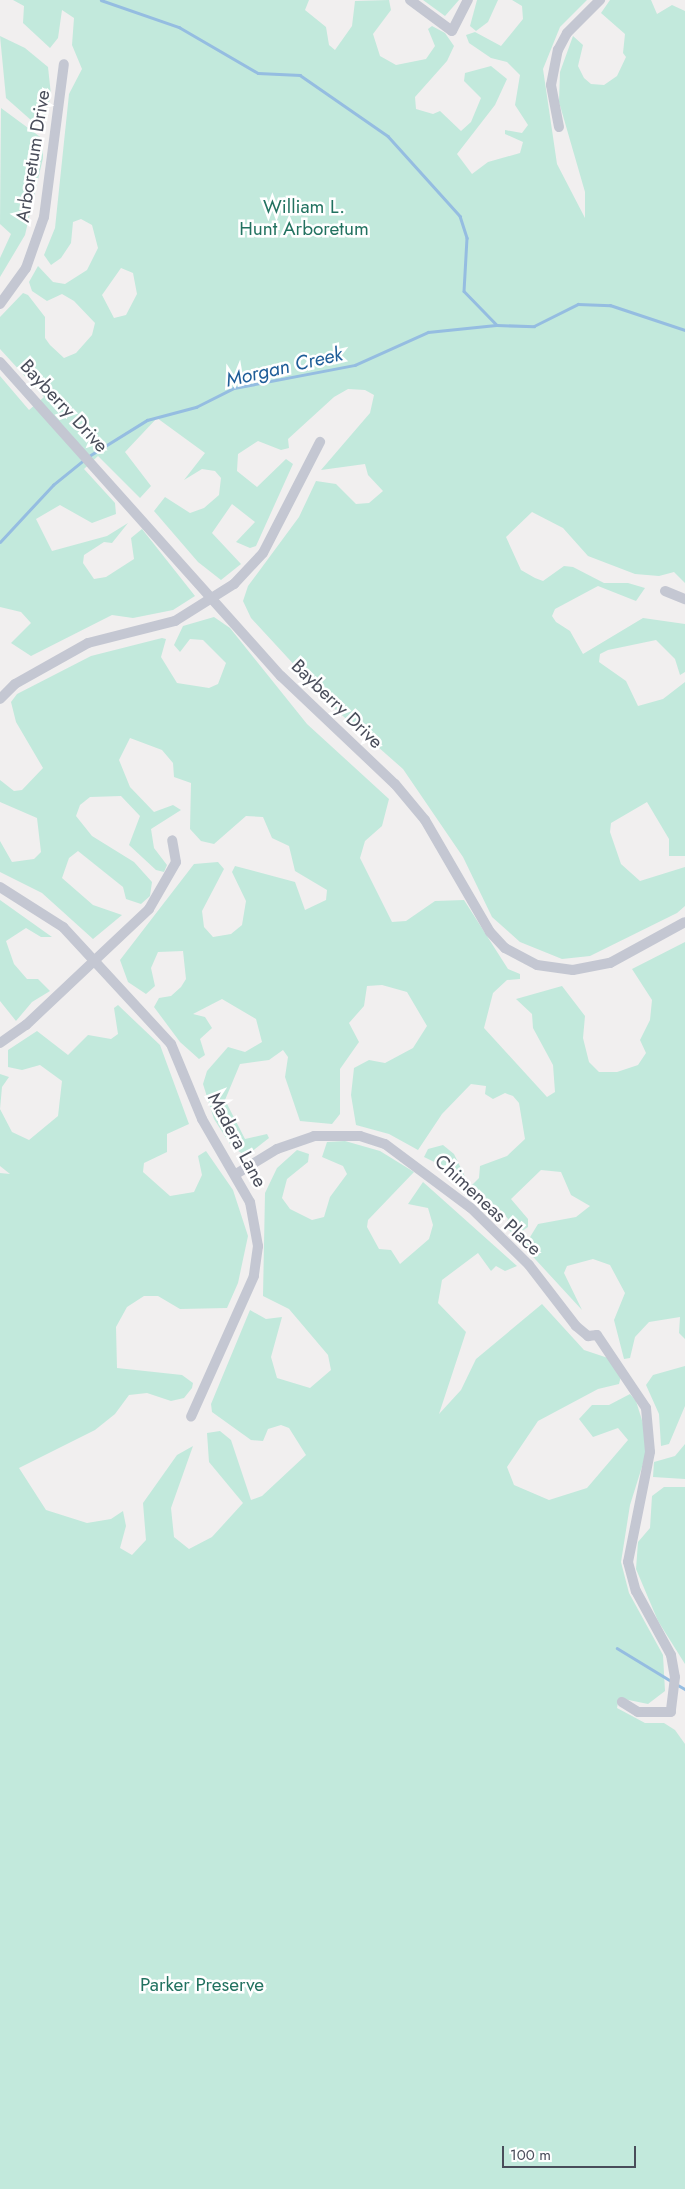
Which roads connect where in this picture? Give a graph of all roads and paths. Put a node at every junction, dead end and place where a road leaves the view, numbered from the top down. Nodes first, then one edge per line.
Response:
1 (410, 0) edge
2 (468, 0) edge
3 (600, 0) edge
4 (64, 64) dead end
5 (559, 127) dead end
6 (0, 304) edge
7 (0, 362) edge
8 (320, 442) dead end
9 (665, 591) dead end
10 (214, 599) junction
11 (685, 599) edge
12 (0, 698) edge
13 (172, 840) dead end
14 (0, 887) edge
15 (680, 925) edge
16 (94, 960) junction
17 (0, 1042) edge
18 (236, 1174) junction
19 (191, 1417) dead end
20 (622, 1702) dead end

1 - 2 street
3 - 5 street
4 - 6 street, Arboretum Drive
7 - 10 street, Bayberry Drive
8 - 10 street
9 - 11 street
10 - 12 street
10 - 15 street, Bayberry Drive
13 - 16 street
14 - 16 street, Madera Lane
16 - 17 street
16 - 18 street, Madera Lane
18 - 19 street, Madera Lane
18 - 20 street, Chimeneas Place

